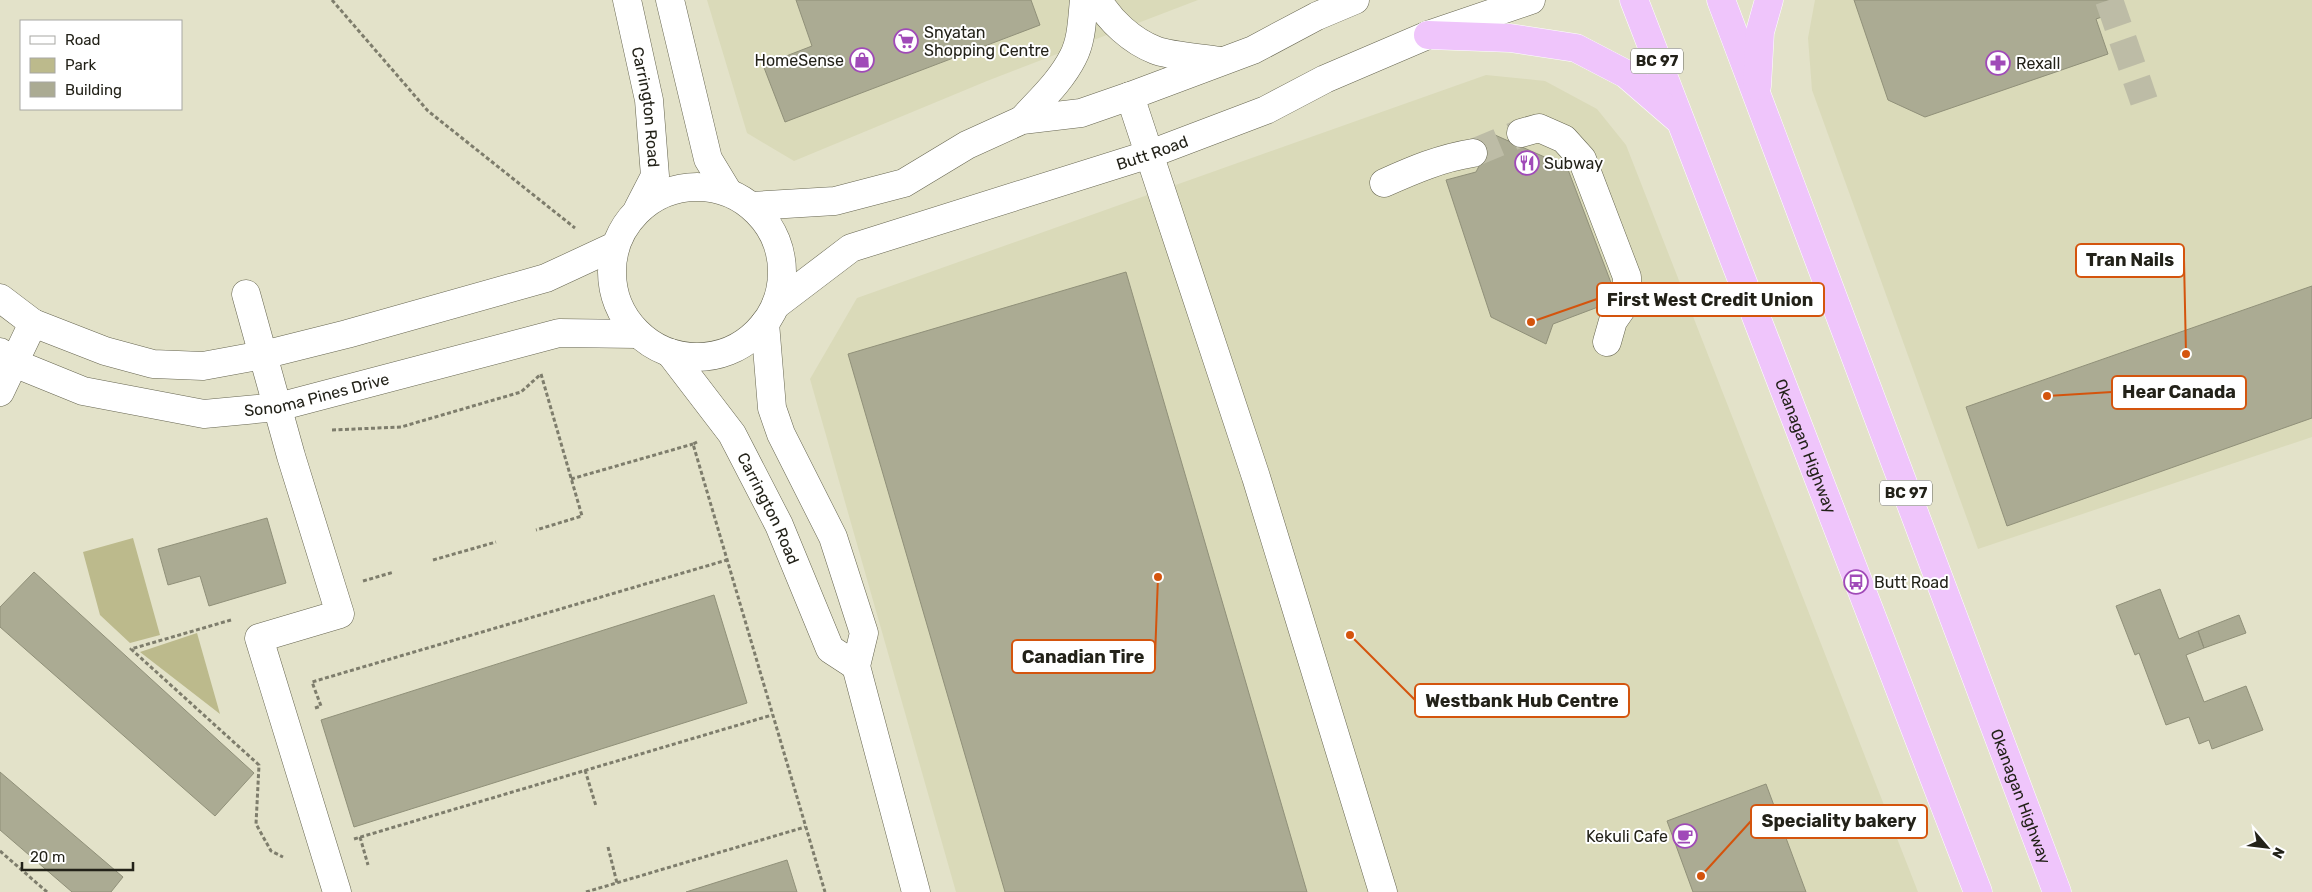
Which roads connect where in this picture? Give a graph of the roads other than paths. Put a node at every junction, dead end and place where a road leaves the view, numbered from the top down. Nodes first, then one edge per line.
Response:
1 (627, 0) edge
2 (670, 0) edge
3 (1084, 0) edge
4 (1098, 0) edge
5 (1355, 0) edge
6 (1531, 0) edge
7 (1634, 0) edge
8 (1721, 0) edge
9 (1769, 0) edge
10 (1428, 35) junction
11 (1221, 61) junction
12 (1756, 95) junction
13 (1130, 96) junction
14 (1022, 120) junction
15 (1681, 121) junction
16 (1522, 133) tunnel mouth
17 (1473, 153) tunnel mouth
18 (1150, 154) junction
19 (1384, 183) dead end
20 (728, 192) junction
21 (752, 206) junction
22 (638, 210) junction
23 (615, 246) junction
24 (246, 294) dead end
25 (0, 298) edge
26 (770, 314) junction
27 (33, 323) junction
28 (638, 334) junction
29 (1607, 342) dead end
30 (670, 353) junction
31 (263, 355) junction
32 (7, 358) edge
33 (0, 392) edge
34 (278, 407) junction
35 (856, 666) junction
36 (336, 892) edge
37 (916, 892) edge
38 (1383, 892) edge
39 (1978, 892) edge
40 (2056, 892) edge

1 - 22 street, Carrington Road
2 - 20 street
3 - 14 street
4 - 11 street
5 - 11 street
6 - 10 street, Butt Road
7 - 15 highway, Okanagan Highway / BC 97
8 - 12 highway, Okanagan Highway / BC 97
9 - 12 highway
10 - 15 highway
10 - 18 street, Butt Road
11 - 13 street
12 - 40 highway, Okanagan Highway / BC 97
13 - 14 street
13 - 18 street
14 - 21 street
15 - 39 highway, Okanagan Highway / BC 97
16 - 29 street
17 - 19 street
18 - 26 street, Butt Road
18 - 38 street
20 - 21 street
20 - 22 street
21 - 26 street
22 - 23 street
23 - 28 street
23 - 31 street
24 - 31 street
25 - 27 street
26 - 30 street
26 - 35 street
27 - 31 street
27 - 32 street
28 - 30 street
28 - 34 street, Sonoma Pines Drive
30 - 35 street, Carrington Road
31 - 34 street
32 - 33 street
32 - 34 street, Sonoma Pines Drive
34 - 36 street
35 - 37 street

